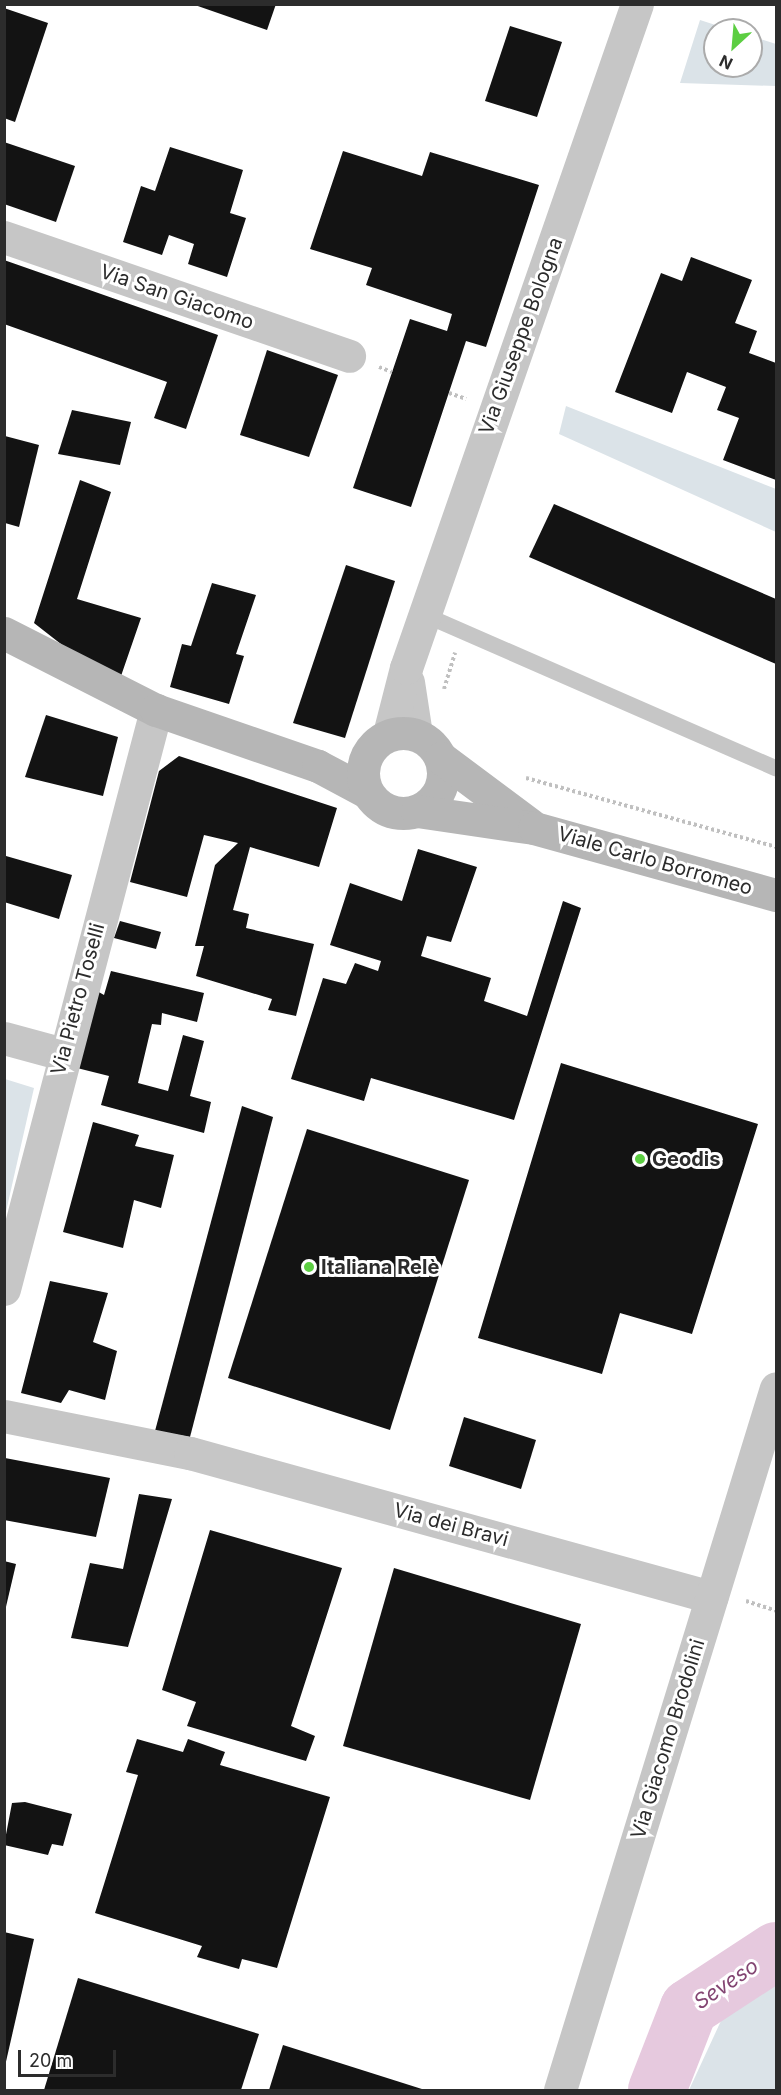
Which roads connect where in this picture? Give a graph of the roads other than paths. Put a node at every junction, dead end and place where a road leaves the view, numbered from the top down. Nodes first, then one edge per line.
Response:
1 (637, 4) edge
2 (4, 237) edge
3 (349, 356) dead end
4 (425, 615) junction
5 (4, 633) edge
6 (156, 711) junction
7 (403, 734) junction
8 (441, 758) junction
9 (777, 768) edge
10 (365, 777) junction
11 (417, 811) junction
12 (534, 828) junction
13 (777, 895) edge
14 (4, 1038) edge
15 (63, 1054) junction
16 (4, 1289) edge
17 (777, 1388) edge
18 (4, 1416) edge
19 (723, 1598) junction
20 (560, 2091) edge

1 - 4 street, Via Giuseppe Bologna
2 - 3 street, Via San Giacomo
4 - 7 street, Via Giuseppe Bologna
4 - 9 lane
5 - 6 street
6 - 10 street
6 - 15 street, Via Pietro Toselli
7 - 8 street
7 - 10 street
8 - 11 street
8 - 12 street, Viale Carlo Borromeo
10 - 11 street
11 - 12 street, Viale Carlo Borromeo
12 - 13 street, Viale Carlo Borromeo
14 - 15 street
15 - 16 street, Via Pietro Toselli
17 - 19 street, Via Giacomo Brodolini
18 - 19 street, Via dei Bravi
19 - 20 street, Via Giacomo Brodolini

